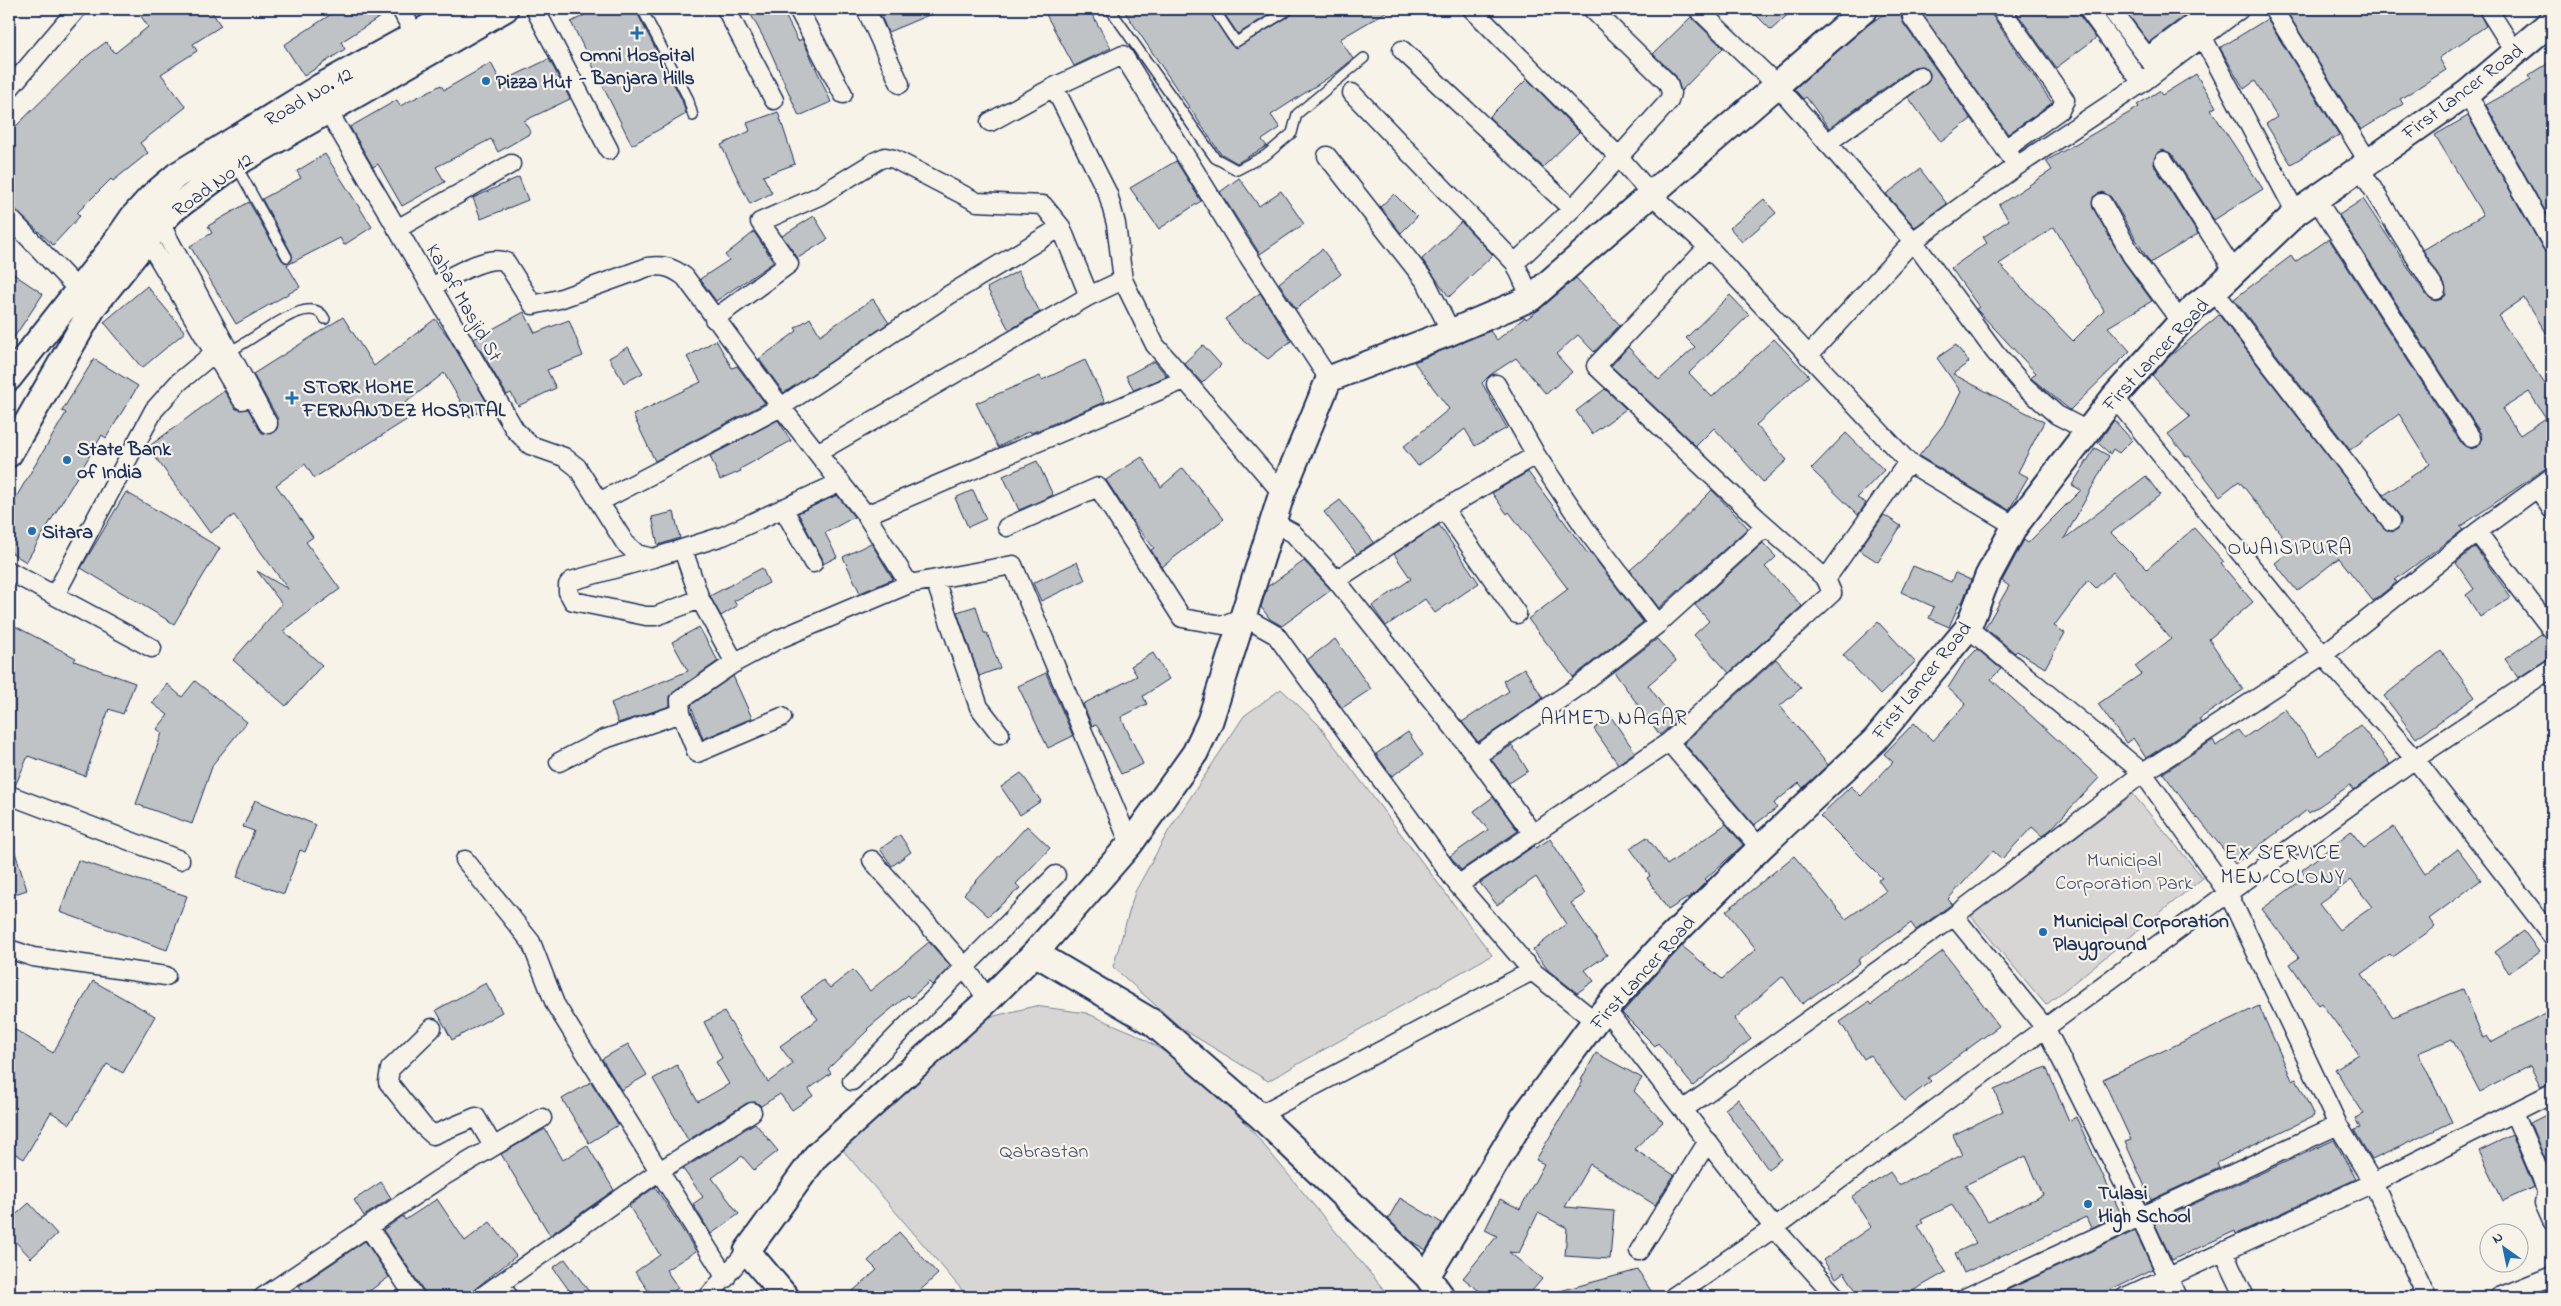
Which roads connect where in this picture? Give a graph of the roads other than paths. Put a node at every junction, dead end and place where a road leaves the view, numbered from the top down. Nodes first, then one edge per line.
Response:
1 (76, 9) edge
2 (401, 9) edge
3 (462, 9) edge
4 (505, 9) edge
5 (535, 9) edge
6 (642, 9) edge
7 (726, 9) edge
8 (798, 9) edge
9 (866, 9) edge
10 (1110, 9) edge
11 (1214, 9) edge
12 (1290, 9) edge
13 (1472, 9) edge
14 (1592, 9) edge
15 (1698, 9) edge
16 (2001, 9) edge
17 (2088, 9) edge
18 (2111, 9) edge
19 (2240, 9) edge
20 (2273, 9) edge
21 (2488, 9) edge
22 (1853, 12) edge
23 (2218, 13) edge
24 (1912, 17) dead end
25 (2552, 21) edge
26 (2203, 38) junction
27 (420, 45) junction
28 (1402, 50) dead end
29 (2515, 52) junction
30 (1364, 58) dead end
31 (2152, 64) junction
32 (1920, 76) dead end
33 (2142, 83) junction
34 (900, 84) dead end
35 (1776, 84) junction
36 (1054, 87) junction
37 (9, 89) edge
38 (2467, 92) junction
39 (1352, 93) dead end
40 (843, 94) dead end
41 (774, 100) dead end
42 (327, 109) junction
43 (693, 116) dead end
44 (990, 122) dead end
45 (2036, 127) junction
46 (1827, 143) junction
47 (2048, 144) junction
48 (2005, 149) junction
49 (609, 150) dead end
50 (1327, 156) dead end
51 (1618, 156) junction
52 (2164, 161) dead end
53 (235, 164) junction
54 (511, 164) dead end
55 (2364, 164) junction
56 (2017, 166) junction
57 (1652, 195) junction
58 (2316, 199) junction
59 (2102, 203) dead end
60 (1572, 209) junction
61 (2296, 213) junction
62 (9, 217) edge
63 (1061, 227) junction
64 (397, 229) junction
65 (154, 231) junction
66 (1913, 241) junction
67 (2552, 244) edge
68 (1708, 247) junction
69 (286, 257) dead end
70 (1515, 263) junction
71 (2234, 272) junction
72 (1123, 280) junction
73 (431, 287) junction
74 (2436, 290) dead end
75 (2214, 291) junction
76 (1088, 296) junction
77 (86, 298) junction
78 (1531, 298) junction
79 (325, 319) dead end
80 (714, 319) junction
81 (2181, 322) junction
82 (1451, 332) junction
83 (221, 352) junction
84 (1808, 356) junction
85 (9, 378) edge
86 (1329, 378) junction
87 (1184, 380) junction
88 (1496, 384) dead end
89 (2114, 396) junction
90 (781, 407) junction
91 (248, 410) dead end
92 (268, 424) dead end
93 (2086, 430) junction
94 (2471, 438) dead end
95 (817, 453) junction
96 (9, 454) edge
97 (1536, 455) junction
98 (1908, 462) junction
99 (2552, 477) edge
100 (841, 482) junction
101 (2538, 488) junction
102 (1282, 493) junction
103 (599, 502) junction
104 (783, 508) junction
105 (1444, 509) junction
106 (2552, 510) edge
107 (866, 515) junction
108 (2391, 521) dead end
109 (1273, 522) junction
110 (1766, 526) junction
111 (2015, 526) junction
112 (1008, 527) dead end
113 (2477, 532) junction
114 (683, 550) junction
115 (653, 558) junction
116 (812, 563) dead end
117 (9, 570) edge
118 (1826, 579) junction
119 (935, 580) junction
120 (1336, 580) junction
121 (909, 584) junction
122 (55, 595) junction
123 (700, 599) junction
124 (1517, 614) dead end
125 (1244, 616) junction
126 (1658, 624) junction
127 (1968, 628) junction
128 (2552, 630) edge
129 (152, 648) dead end
130 (2323, 655) junction
131 (735, 663) junction
132 (2552, 668) edge
133 (681, 712) junction
134 (782, 717) dead end
135 (1000, 734) dead end
136 (1669, 742) junction
137 (1476, 756) junction
138 (2415, 758) junction
139 (559, 762) dead end
140 (2143, 774) junction
141 (9, 795) edge
142 (1533, 834) junction
143 (1130, 844) junction
144 (1760, 848) junction
145 (180, 860) dead end
146 (465, 860) dead end
147 (872, 860) dead end
148 (1056, 875) dead end
149 (1458, 885) junction
150 (2228, 893) junction
151 (1954, 916) junction
152 (2552, 936) edge
153 (9, 949) edge
154 (1035, 953) junction
155 (965, 967) junction
156 (1532, 971) junction
157 (166, 976) dead end
158 (988, 1000) junction
159 (1600, 1016) junction
160 (432, 1028) dead end
161 (2046, 1029) junction
162 (852, 1081) dead end
163 (2552, 1093) edge
164 (1684, 1109) junction
165 (752, 1112) dead end
166 (2514, 1113) junction
167 (1260, 1116) junction
168 (542, 1118) dead end
169 (2338, 1125) junction
170 (1708, 1141) junction
171 (493, 1146) junction
172 (658, 1172) junction
173 (2373, 1183) junction
174 (2140, 1216) junction
175 (2552, 1221) edge
176 (369, 1228) junction
177 (1774, 1228) junction
178 (747, 1251) junction
179 (1639, 1251) dead end
180 (2223, 1251) junction
181 (1427, 1276) junction
182 (2552, 1276) edge
183 (2168, 1277) junction
184 (726, 1278) junction
185 (504, 1291) edge
186 (263, 1297) edge
187 (415, 1297) edge
188 (482, 1297) edge
189 (708, 1297) edge
190 (786, 1297) edge
191 (1442, 1297) edge
192 (1673, 1297) edge
193 (1836, 1297) edge
194 (1967, 1297) edge
195 (2125, 1297) edge
196 (2177, 1297) edge
197 (2245, 1297) edge
198 (2427, 1297) edge
199 (2499, 1297) edge

1 - 37 street
2 - 27 street
3 - 27 street, Road No. 12
4 - 27 street, Road No 12
5 - 49 street
6 - 43 lane
7 - 41 street
8 - 40 street
9 - 34 street
10 - 30 lane
11 - 12 lane
13 - 51 street
14 - 51 street
15 - 35 street
16 - 45 street
17 - 33 street
18 - 31 street
19 - 23 street
20 - 55 street
21 - 29 street
22 - 35 street
23 - 26 street
23 - 31 street
24 - 48 street
25 - 29 street, First Lancer Road
26 - 31 street
26 - 61 street
27 - 42 street, Road No 12
27 - 77 street, Road No. 12
28 - 60 street
29 - 38 street, First Lancer Road
31 - 33 street
32 - 46 street
33 - 47 street
35 - 46 street
35 - 57 street
36 - 44 street
36 - 72 street
36 - 86 street
38 - 55 street, First Lancer Road
38 - 67 street
39 - 70 street
42 - 53 street, Road No 12
42 - 64 street, Kahaf Masjid St
45 - 47 street
45 - 48 street
46 - 66 street
47 - 56 street
48 - 56 street
50 - 82 street
51 - 57 street
51 - 60 street
52 - 71 street
53 - 65 street, Road No 12
53 - 69 lane
54 - 64 street
55 - 58 street, First Lancer Road
55 - 74 street
56 - 66 street
57 - 68 street
57 - 78 street
58 - 61 street, First Lancer Road
58 - 94 street
59 - 81 street
60 - 70 street
61 - 71 street, First Lancer Road
62 - 77 street
63 - 76 street
63 - 80 street
63 - 90 street
64 - 73 street, Kahaf Masjid St
65 - 77 street, Road No 12
65 - 83 street
66 - 84 street
66 - 93 street
68 - 84 street
68 - 110 street
70 - 78 street
71 - 75 street, First Lancer Road
72 - 76 street
72 - 87 street
73 - 80 street
73 - 103 street, Kahaf Masjid St
75 - 81 street, First Lancer Road
75 - 108 street
76 - 95 street
77 - 85 street, Road No. 12
77 - 96 street, Road No 12
78 - 82 street
79 - 83 lane
80 - 90 street
81 - 89 street, First Lancer Road
82 - 86 street
83 - 91 street
83 - 92 street
83 - 122 street
84 - 98 street
86 - 102 street
87 - 102 street
87 - 107 street
88 - 97 street
89 - 93 street, First Lancer Road
89 - 130 street
90 - 95 street
90 - 103 street
93 - 111 street, First Lancer Road
95 - 100 street
97 - 105 street
97 - 126 street
98 - 111 street
98 - 118 street
99 - 101 street
100 - 104 street
100 - 107 street
101 - 106 street
101 - 113 street
102 - 109 street
103 - 115 street, Kahaf Masjid St
104 - 114 street
104 - 116 street
105 - 120 street
105 - 124 street
107 - 121 street
109 - 120 street
109 - 125 street
110 - 118 street
110 - 126 street
111 - 127 street, First Lancer Road
112 - 125 street
113 - 128 street
113 - 130 street
114 - 115 street
114 - 123 street
115 - 123 street
117 - 122 street
118 - 136 street
119 - 121 street
119 - 135 street
119 - 143 street
120 - 137 street
121 - 131 street
122 - 129 street
123 - 131 street
125 - 143 street
125 - 149 street
126 - 137 street
127 - 140 street
127 - 144 street, First Lancer Road
130 - 138 street
130 - 140 street
131 - 133 street
132 - 138 street
133 - 134 street
133 - 139 street
136 - 142 street
136 - 144 street
137 - 142 street
138 - 150 street
138 - 152 street
140 - 150 street
140 - 151 street
141 - 145 street
142 - 149 street
143 - 154 street
144 - 159 street, First Lancer Road
146 - 172 street
147 - 155 street
148 - 155 street
149 - 156 street
150 - 161 street
150 - 169 street
151 - 161 street
151 - 164 street
153 - 157 street
154 - 158 street
154 - 167 street
155 - 158 street
155 - 162 street
156 - 159 street
156 - 167 street
158 - 178 street
159 - 164 street
159 - 181 street, First Lancer Road
160 - 171 street
161 - 174 street
161 - 177 street
163 - 166 street
164 - 170 street
165 - 172 street
166 - 173 street
166 - 175 street
167 - 181 street
168 - 171 street
169 - 173 street
169 - 174 street
170 - 177 street
170 - 179 street
171 - 176 street
172 - 184 street
172 - 185 street
173 - 180 street
173 - 198 street
174 - 183 street
174 - 194 street
176 - 186 street
176 - 187 street
177 - 192 street
177 - 193 street
178 - 184 street
178 - 190 street
180 - 183 street
180 - 197 street
181 - 191 street
182 - 199 street
183 - 195 street
183 - 196 street
184 - 189 street
185 - 188 street

